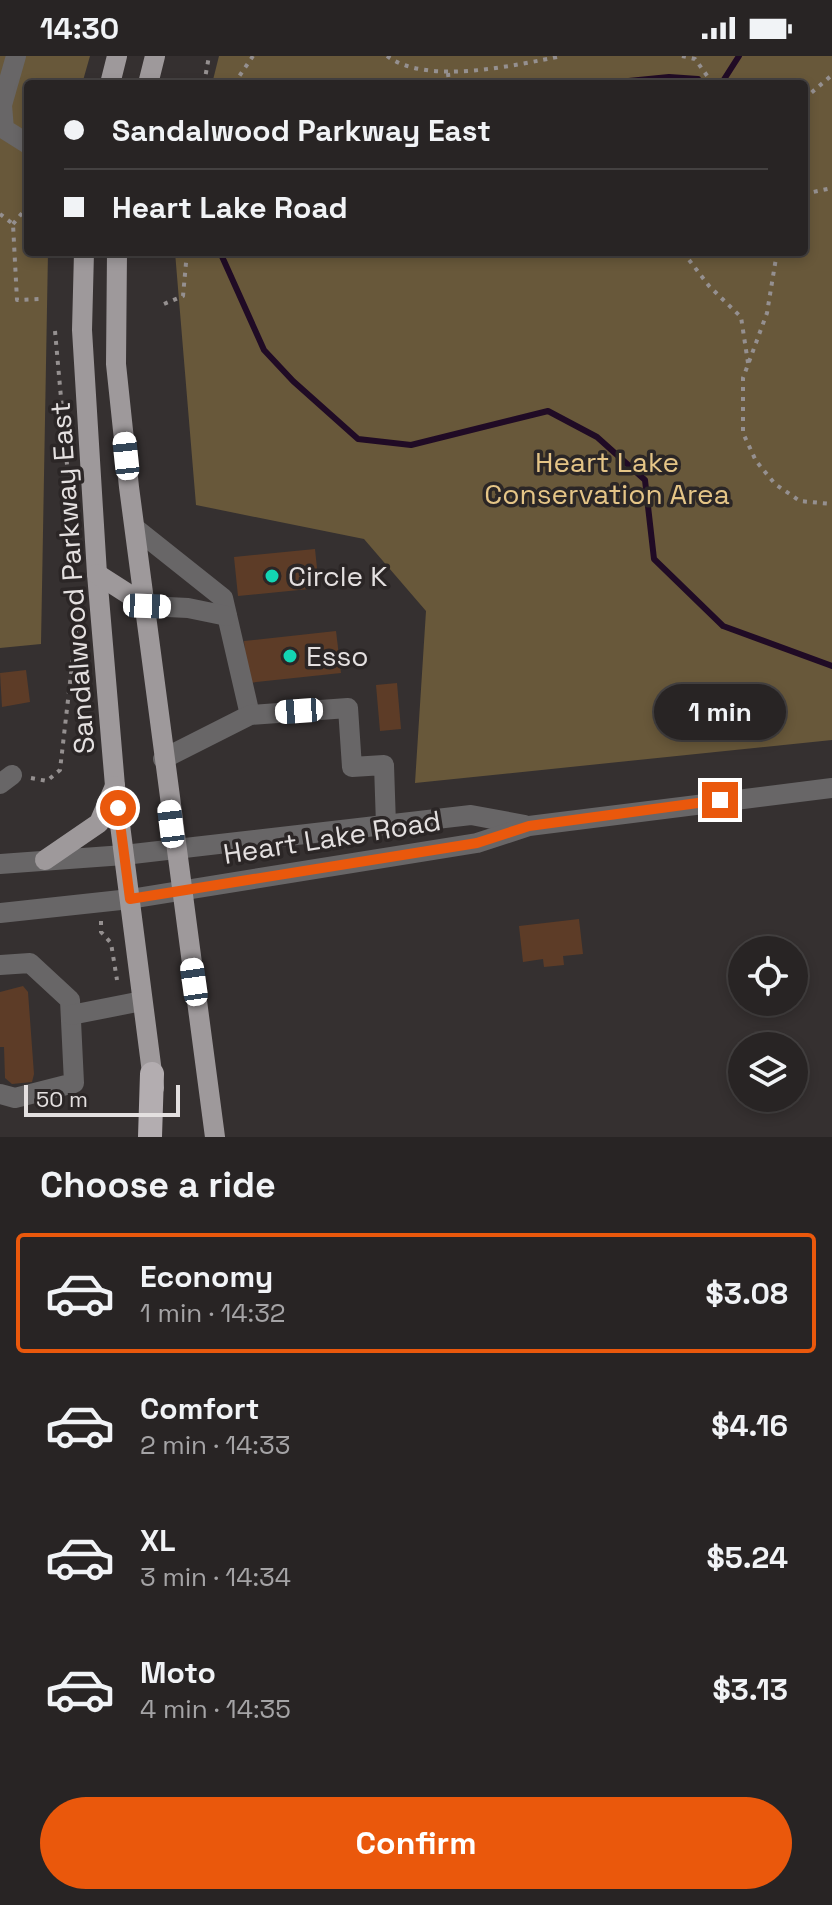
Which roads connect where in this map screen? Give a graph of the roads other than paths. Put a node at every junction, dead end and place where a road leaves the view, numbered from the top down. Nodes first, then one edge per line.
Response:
1 (16, 56) edge
2 (117, 56) edge
3 (155, 56) edge
4 (111, 80) edge
5 (149, 80) edge
6 (24, 142) edge
7 (84, 256) edge
8 (117, 256) edge
9 (135, 528) junction
10 (97, 574) junction
11 (147, 606) junction
12 (227, 616) junction
13 (250, 715) junction
14 (163, 759) junction
15 (115, 786) junction
16 (832, 788) edge
17 (386, 825) junction
18 (529, 826) junction
19 (176, 848) junction
20 (124, 855) junction
21 (45, 860) junction
22 (0, 864) edge
23 (182, 889) junction
24 (130, 899) junction
25 (0, 913) edge
26 (0, 965) edge
27 (132, 1003) junction
28 (71, 1015) junction
29 (152, 1074) junction
30 (0, 1094) edge
31 (150, 1137) edge
32 (160, 1137) edge
33 (215, 1137) edge

1 - 6 street
2 - 4 main road
3 - 5 main road
7 - 10 main road, Sandalwood Parkway East
8 - 9 main road
9 - 11 main road
9 - 12 street
10 - 11 main road
10 - 15 main road, Sandalwood Parkway East
11 - 12 street
11 - 14 main road
12 - 13 street
13 - 14 street
13 - 17 street
14 - 19 main road
15 - 20 main road, Sandalwood Parkway East
15 - 21 main road
16 - 18 street, Heart Lake Road
17 - 18 street, Heart Lake Road
17 - 19 street, Heart Lake Road
18 - 23 street, Heart Lake Road
19 - 20 street, Heart Lake Road
19 - 23 main road
20 - 21 street, Heart Lake Road
20 - 24 main road, Sandalwood Parkway East
21 - 22 street, Heart Lake Road
23 - 24 street, Heart Lake Road
23 - 33 main road
24 - 25 street, Heart Lake Road
24 - 27 main road, Sandalwood Parkway East
26 - 28 street
27 - 28 street
27 - 29 main road, Sandalwood Parkway East
28 - 30 street
29 - 31 highway
29 - 32 main road, Sandalwood Parkway East

